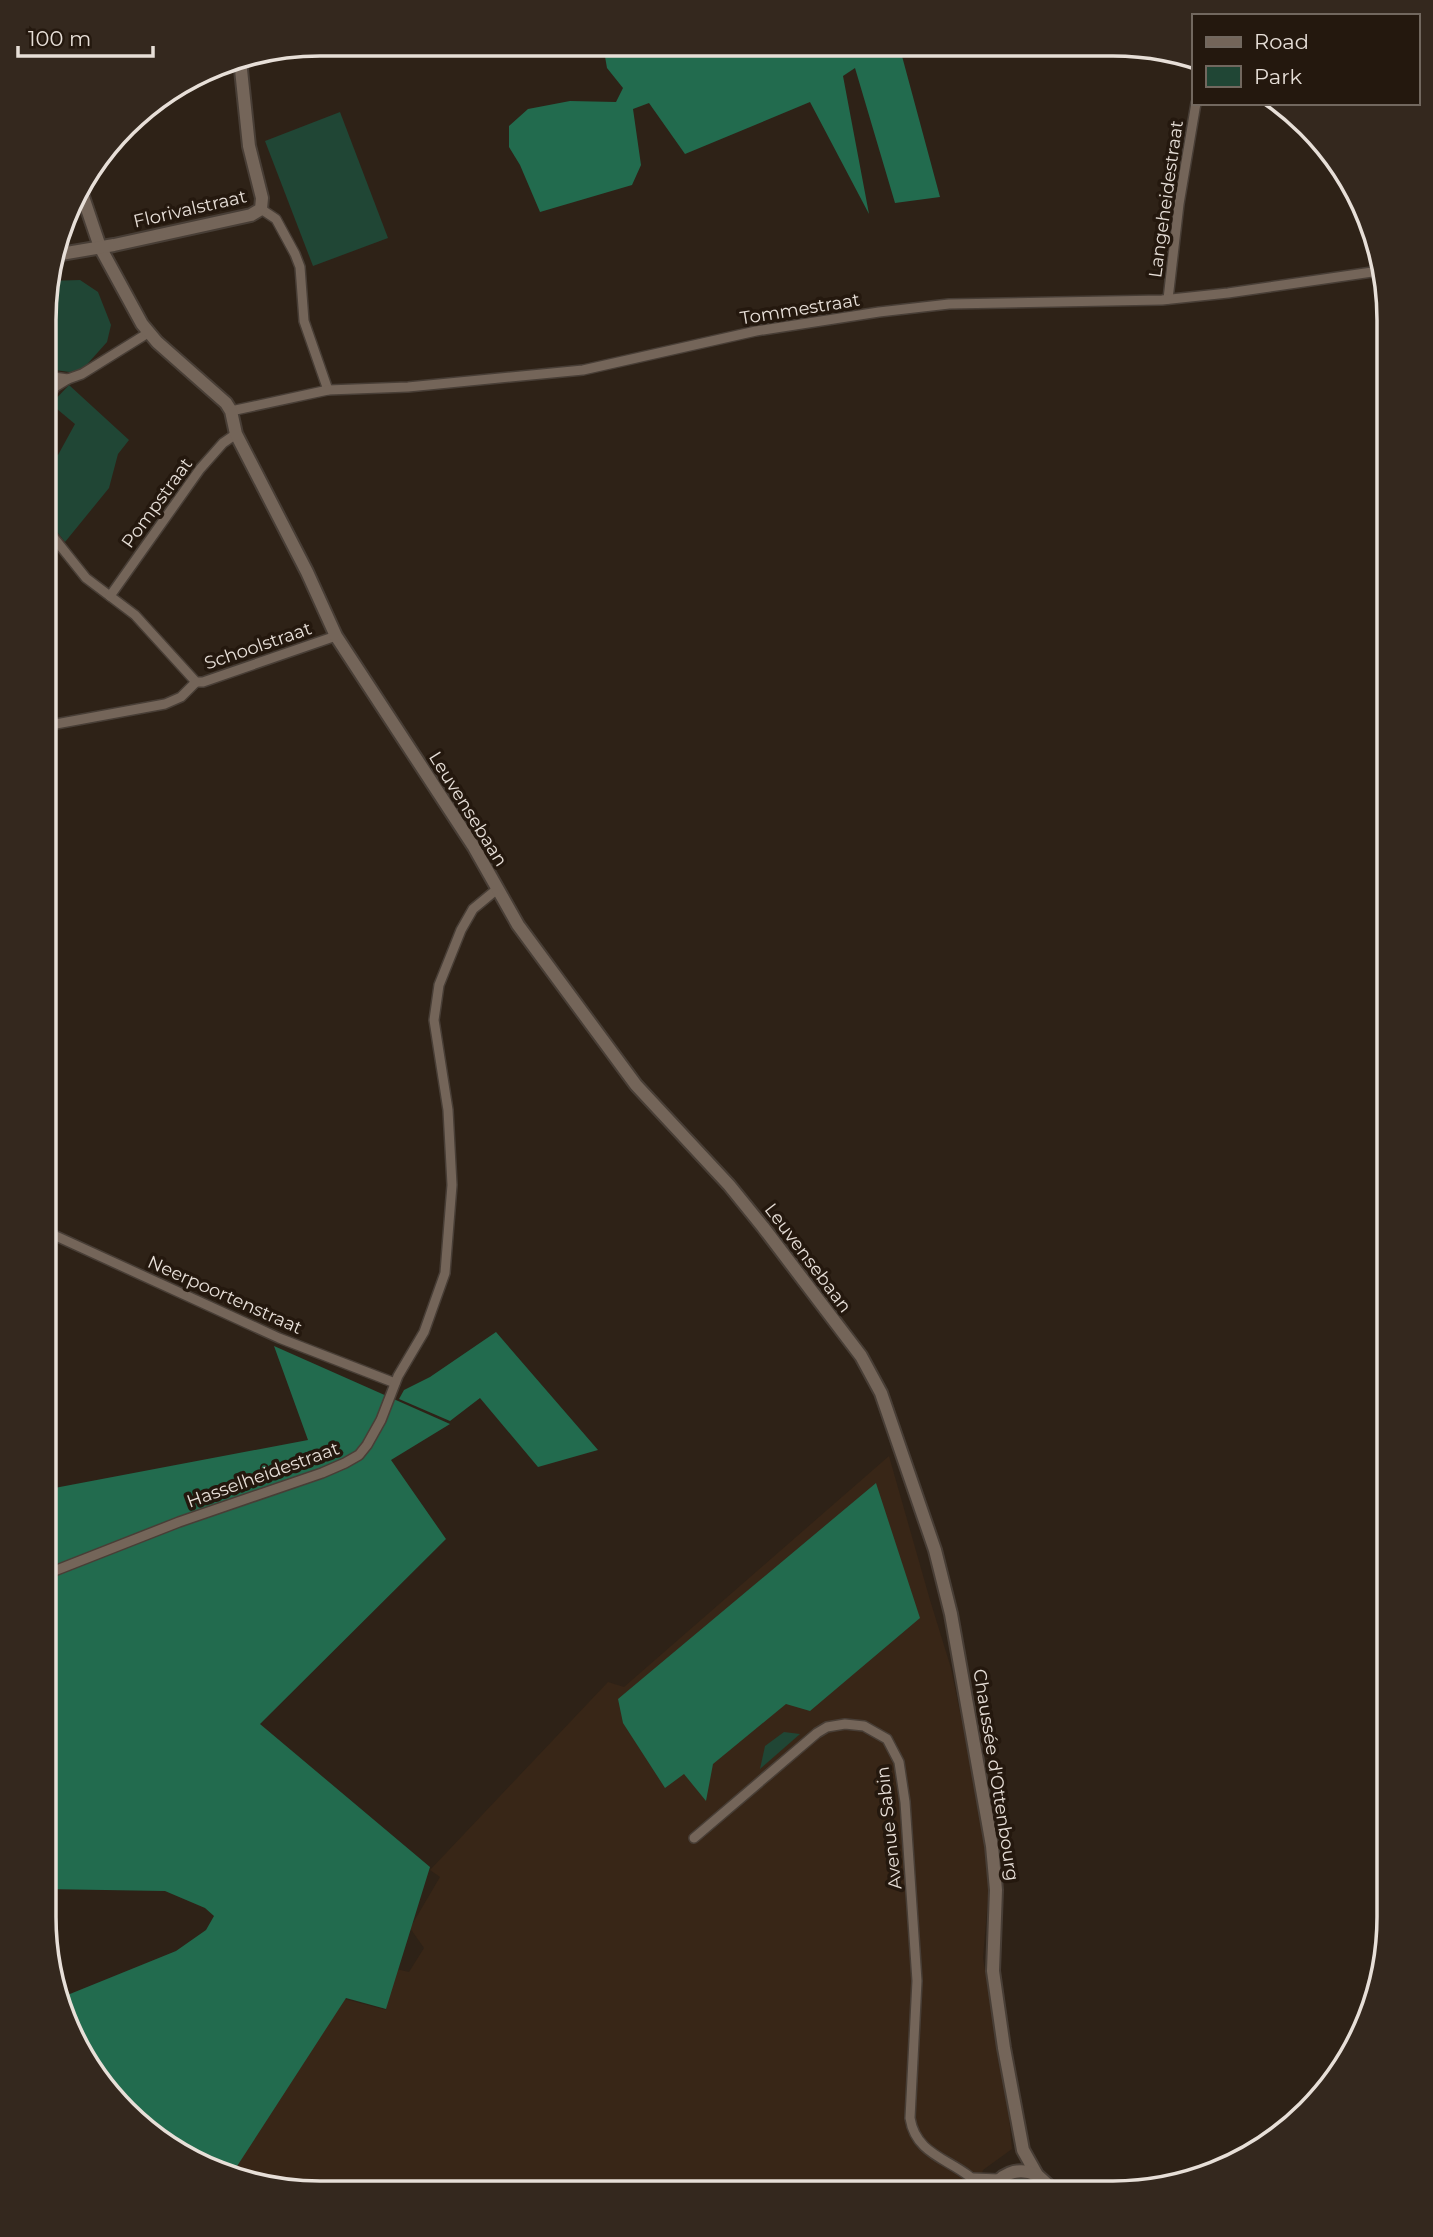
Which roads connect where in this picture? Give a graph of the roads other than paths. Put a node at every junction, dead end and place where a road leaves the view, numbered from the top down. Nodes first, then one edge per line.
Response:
1 (241, 68) edge
2 (1196, 105) edge
3 (84, 201) edge
4 (261, 209) junction
5 (100, 247) junction
6 (65, 253) edge
7 (1373, 272) edge
8 (1168, 299) junction
9 (148, 333) junction
10 (56, 377) edge
11 (68, 379) junction
12 (56, 386) edge
13 (328, 390) junction
14 (231, 411) junction
15 (236, 434) junction
16 (56, 540) edge
17 (110, 596) junction
18 (336, 636) junction
19 (196, 682) junction
20 (56, 724) edge
21 (496, 890) junction
22 (56, 1235) edge
23 (395, 1383) junction
24 (889, 1414) joint
25 (56, 1570) edge
26 (694, 1838) dead end
27 (1023, 2150) junction
28 (1037, 2175) junction
29 (1005, 2176) junction
30 (973, 2178) junction
31 (975, 2181) edge
32 (1001, 2181) edge
33 (1044, 2181) edge

1 - 4 street, Florivalstraat
2 - 8 street, Langeheidestraat
3 - 5 street
4 - 5 street, Florivalstraat
4 - 13 street
5 - 6 street, Florivalstraat
5 - 9 street
7 - 8 street, Tommestraat
8 - 13 street, Tommestraat
9 - 11 street
9 - 14 street
10 - 11 street
11 - 12 street
13 - 14 street, Tommestraat
14 - 15 street, Leuvensebaan
15 - 17 street, Pompstraat
15 - 18 street, Leuvensebaan
16 - 17 street, Schoolstraat
17 - 19 street, Schoolstraat
18 - 19 street, Schoolstraat
18 - 21 street, Leuvensebaan
19 - 20 street
21 - 23 street, Hasselheidestraat
21 - 24 street, Leuvensebaan
22 - 23 street, Neerpoortenstraat
23 - 25 street, Hasselheidestraat
24 - 27 street, Chaussée d'Ottenbourg
26 - 30 street, Avenue Sabin
27 - 28 street, Chaussée d'Ottenbourg
27 - 29 street
28 - 29 street
28 - 33 street, Chaussée d'Ottenbourg
29 - 30 street
29 - 32 street
30 - 31 street

